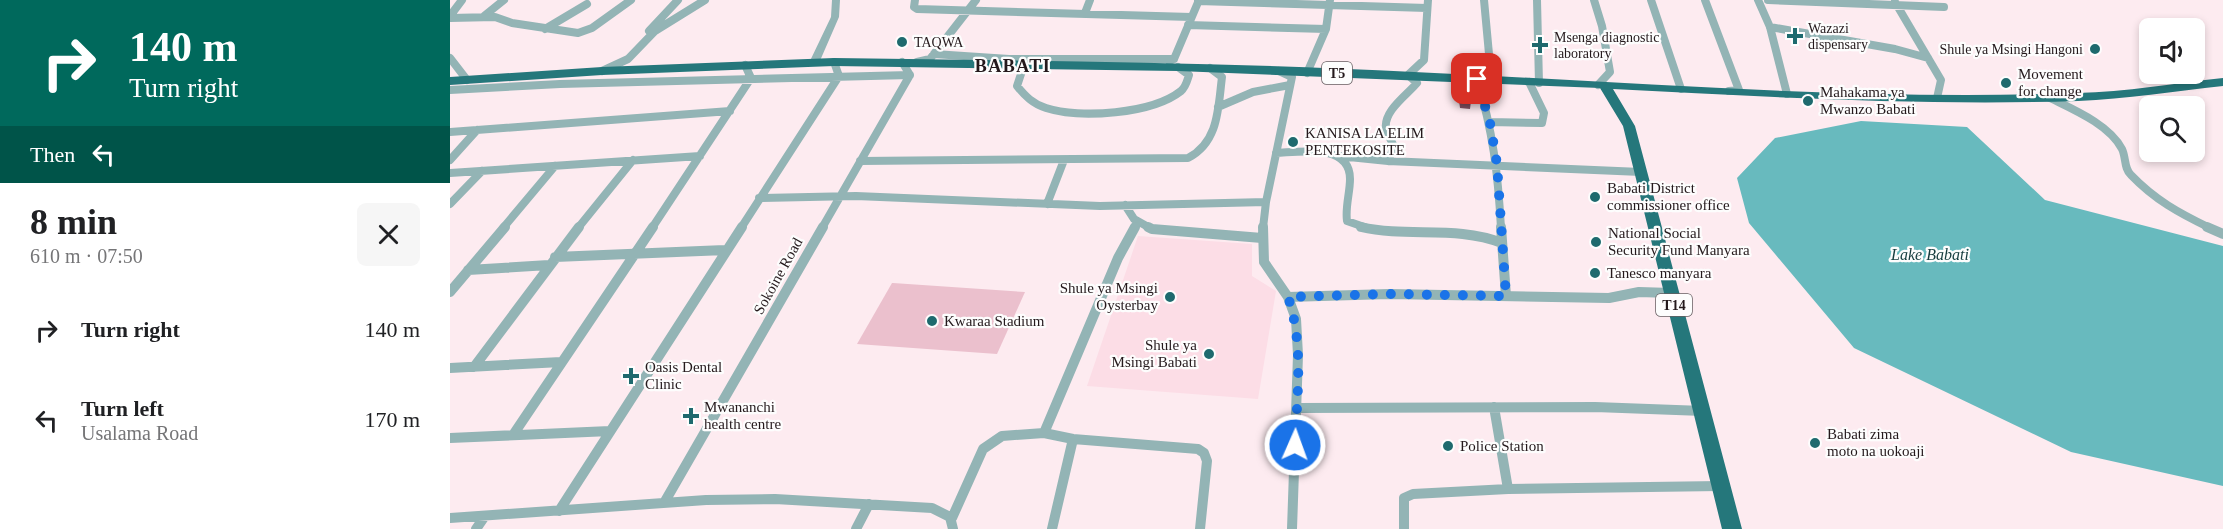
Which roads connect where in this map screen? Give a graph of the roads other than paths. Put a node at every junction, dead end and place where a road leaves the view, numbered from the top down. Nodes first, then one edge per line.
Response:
1 (462, 0) edge
2 (504, 0) edge
3 (631, 0) edge
4 (678, 0) edge
5 (705, 0) edge
6 (836, 0) edge
7 (915, 0) edge
8 (976, 0) edge
9 (1090, 0) edge
10 (1484, 0) edge
11 (1537, 0) edge
12 (1594, 0) edge
13 (1652, 0) edge
14 (1705, 0) edge
15 (1758, 0) edge
16 (1768, 0) edge
17 (1198, 1) edge
18 (1329, 3) edge
19 (1895, 3) edge
20 (587, 4) dead end
21 (1428, 4) edge
22 (1944, 7) dead end
23 (453, 8) edge
24 (969, 9) junction
25 (1085, 13) junction
26 (484, 16) junction
27 (450, 17) edge
28 (1191, 17) junction
29 (1188, 25) junction
30 (1770, 27) junction
31 (546, 29) junction
32 (1326, 29) junction
33 (650, 36) junction
34 (934, 54) junction
35 (450, 58) edge
36 (1928, 58) junction
37 (1011, 61) junction
38 (834, 62) junction
39 (814, 63) junction
40 (1176, 63) junction
41 (745, 65) junction
42 (909, 66) junction
43 (1210, 68) junction
44 (602, 71) junction
45 (1279, 71) junction
46 (1307, 72) junction
47 (1408, 75) junction
48 (838, 76) junction
49 (751, 78) junction
50 (1477, 79) junction
51 (467, 80) junction
52 (450, 81) edge
53 (1534, 82) junction
54 (2223, 82) edge
55 (1572, 84) junction
56 (1290, 85) junction
57 (1602, 85) junction
58 (1681, 89) junction
59 (450, 90) edge
60 (1725, 92) junction
61 (1787, 94) junction
62 (1937, 98) junction
63 (2048, 98) junction
64 (1218, 107) junction
65 (730, 111) junction
66 (1490, 123) junction
67 (1629, 126) junction
68 (477, 130) junction
69 (450, 132) edge
70 (1276, 153) junction
71 (700, 156) junction
72 (1339, 156) junction
73 (450, 160) edge
74 (633, 160) junction
75 (1064, 160) junction
76 (860, 161) junction
77 (1388, 162) junction
78 (1497, 164) junction
79 (555, 166) junction
80 (482, 171) junction
81 (1641, 172) junction
82 (450, 173) edge
83 (840, 195) junction
84 (759, 198) junction
85 (1266, 202) junction
86 (450, 204) edge
87 (1047, 204) junction
88 (1125, 205) junction
89 (1137, 222) junction
90 (2223, 234) edge
91 (1262, 238) junction
92 (1502, 243) junction
93 (725, 250) junction
94 (636, 254) junction
95 (552, 261) junction
96 (468, 270) junction
97 (450, 292) edge
98 (1671, 293) junction
99 (1506, 296) junction
100 (1288, 297) junction
101 (561, 363) junction
102 (474, 367) junction
103 (450, 368) edge
104 (1494, 407) junction
105 (1297, 408) junction
106 (1703, 411) junction
107 (610, 431) junction
108 (1044, 433) junction
109 (513, 435) junction
110 (450, 438) edge
111 (1073, 439) junction
112 (1720, 486) junction
113 (1508, 489) junction
114 (664, 503) junction
115 (869, 504) junction
116 (559, 511) junction
117 (485, 516) junction
118 (450, 518) edge
119 (953, 524) edge
120 (476, 529) edge
121 (856, 529) edge
122 (1052, 529) edge
123 (1200, 529) edge
124 (1292, 529) edge
125 (1404, 529) edge
126 (1732, 529) edge

1 - 23 street
2 - 26 street
3 - 31 street
4 - 33 street
5 - 33 street
6 - 39 street
7 - 24 street
8 - 24 street
9 - 25 street
10 - 50 street
11 - 53 street
12 - 57 street
13 - 58 street
14 - 60 street
15 - 30 street
16 - 19 street
17 - 18 street
17 - 28 street
18 - 21 street
18 - 32 street
19 - 22 street
19 - 36 street
20 - 31 street
21 - 47 street
23 - 27 street
24 - 25 street
24 - 34 street
25 - 28 street
26 - 27 street
26 - 31 street
28 - 29 street
29 - 32 street
29 - 40 street
30 - 36 street
30 - 61 street
32 - 46 street
33 - 44 street
34 - 37 street
34 - 42 street
35 - 51 street
36 - 62 street
37 - 40 street
37 - 40 highway, T5
37 - 40 street
37 - 42 highway, T5
38 - 39 highway, T5
38 - 42 highway, T5
38 - 48 street
39 - 41 highway, T5
40 - 43 highway, T5
41 - 44 highway, T5
41 - 49 street
42 - 48 street
42 - 76 street, Sokoine Road
43 - 45 highway, T5
43 - 64 street
44 - 51 highway, T5
45 - 46 highway, T5
45 - 56 street
46 - 47 highway, T5
47 - 50 highway, T5
47 - 77 street
48 - 49 street
48 - 84 street
49 - 59 street
49 - 65 street
50 - 53 highway, T5
50 - 66 street
51 - 52 highway, T5
53 - 55 highway, T5
53 - 66 street
54 - 63 highway, T5
55 - 57 highway, T5
55 - 67 highway, T14
56 - 64 street
56 - 70 street
57 - 58 highway, T5
57 - 67 highway, T14
58 - 60 highway, T5
60 - 61 highway, T5
61 - 62 highway, T5
62 - 63 highway, T5
63 - 90 street
64 - 75 street
65 - 68 street
65 - 71 street
66 - 78 street
67 - 81 highway, T14
68 - 69 street
68 - 73 street
70 - 72 street
70 - 85 street
71 - 74 street
71 - 94 street
72 - 77 street
72 - 92 street
74 - 79 street
74 - 95 street
75 - 76 street
75 - 87 street
76 - 83 street, Sokoine Road
77 - 78 street
78 - 81 street
78 - 92 street
79 - 80 street
79 - 96 street
80 - 82 street
80 - 86 street
81 - 98 highway, T14
83 - 84 street
83 - 87 street
83 - 114 street, Sokoine Road
84 - 93 street
85 - 88 street
85 - 91 street
87 - 88 street
88 - 89 street
89 - 91 street
89 - 108 street
91 - 100 street
92 - 99 street
93 - 94 street
93 - 107 street
94 - 95 street
94 - 101 street
95 - 96 street
95 - 102 street
96 - 97 street
98 - 99 street
98 - 106 highway, T14
99 - 100 street
100 - 105 street
101 - 102 street
101 - 109 street
102 - 103 street
104 - 105 street
104 - 106 street
104 - 113 street
105 - 124 street
106 - 112 highway, T14
107 - 109 street
107 - 116 street
108 - 111 street
108 - 119 street
109 - 110 street
111 - 122 street
111 - 123 street
112 - 113 street
112 - 126 highway, T14
113 - 125 street
114 - 115 street
114 - 116 street
115 - 119 street
115 - 121 street
116 - 117 street
117 - 118 street
117 - 120 street

